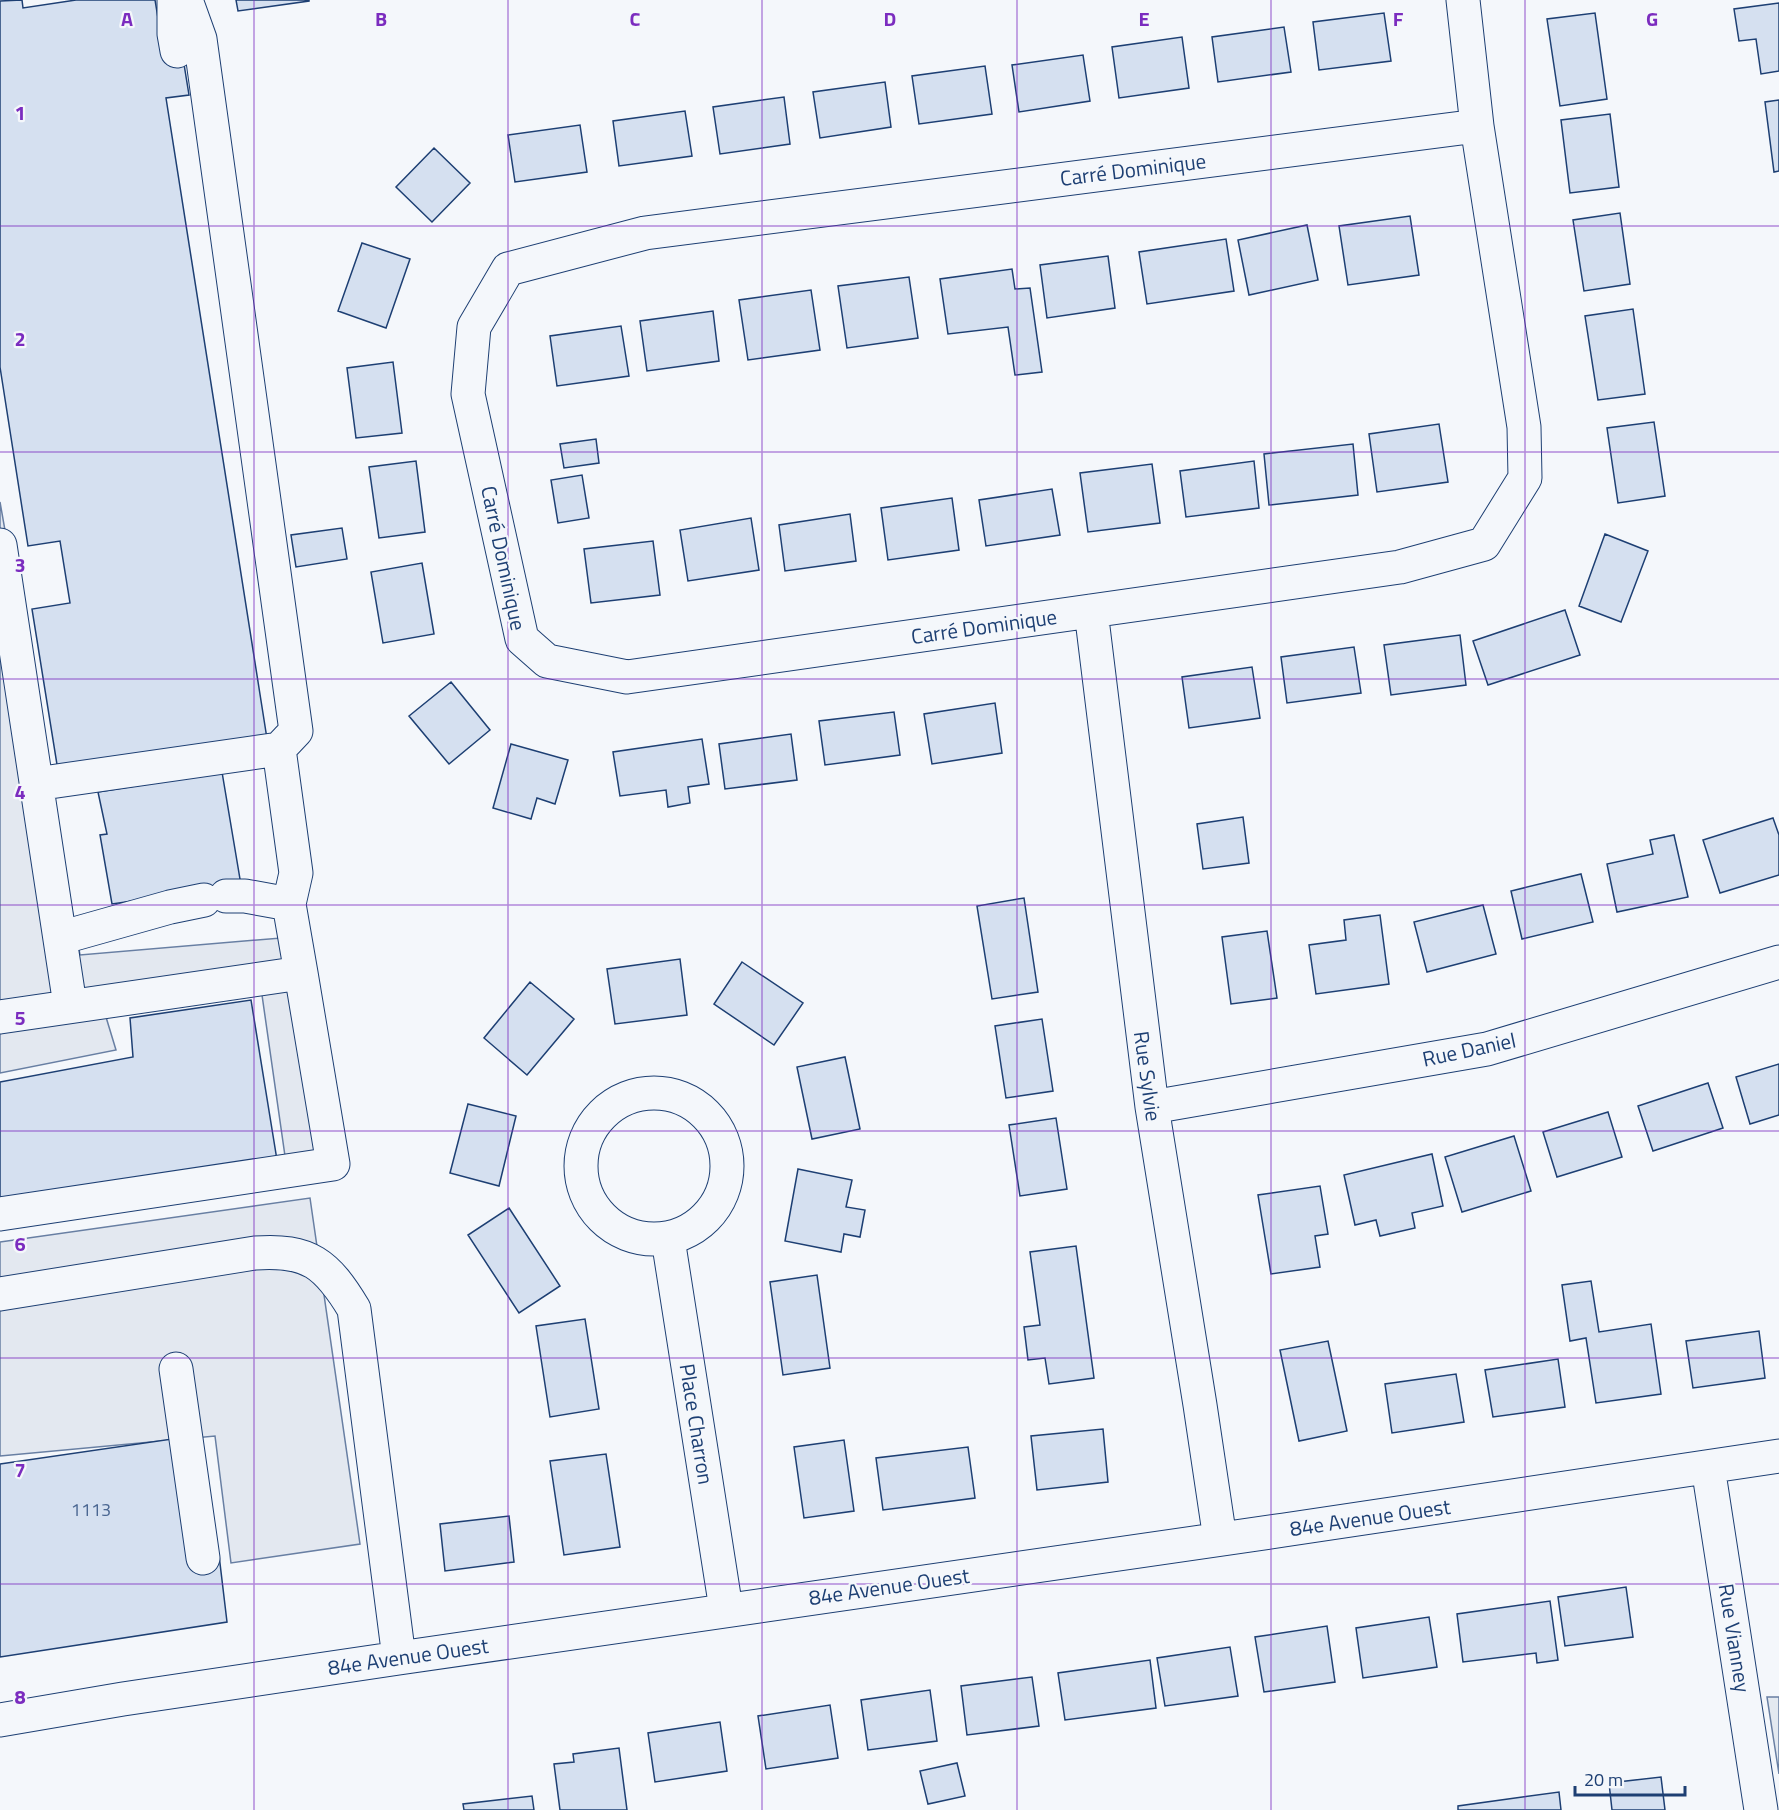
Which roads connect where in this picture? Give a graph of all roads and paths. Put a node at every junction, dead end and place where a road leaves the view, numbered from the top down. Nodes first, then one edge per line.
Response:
1 (174, 0) edge
2 (186, 0) edge
3 (1462, 0) edge
4 (177, 51) dead end
5 (1477, 126) junction
6 (0, 545) edge
7 (1091, 611) junction
8 (279, 749) junction
9 (36, 784) junction
10 (289, 904) junction
11 (60, 938) junction
12 (1779, 962) edge
13 (301, 973) junction
14 (69, 1005) junction
15 (0, 1017) edge
16 (1152, 1107) junction
17 (0, 1214) edge
18 (668, 1239) junction
19 (0, 1294) edge
20 (176, 1369) dead end
21 (1779, 1456) edge
22 (1708, 1467) junction
23 (1220, 1539) junction
24 (203, 1558) dead end
25 (726, 1609) junction
26 (399, 1658) junction
27 (0, 1720) edge
28 (1761, 1810) edge

1 - 4 street
2 - 8 street
3 - 5 street, Carré Dominique
5 - 7 street, Carré Dominique
5 - 7 street, Carré Dominique
6 - 9 street
7 - 16 street, Rue Sylvie
8 - 9 street
8 - 10 street
9 - 11 street
10 - 11 street
10 - 13 street
11 - 14 street
12 - 16 street, Rue Daniel
13 - 14 street
13 - 17 street
14 - 15 street
16 - 23 street, Rue Sylvie
18 - 18 street
18 - 25 street, Place Charron
19 - 26 street
20 - 24 street
21 - 22 street, 84e Avenue Ouest
22 - 23 street, 84e Avenue Ouest
22 - 28 street, Rue Vianney
23 - 25 street, 84e Avenue Ouest
25 - 26 street, 84e Avenue Ouest
26 - 27 street, 84e Avenue Ouest

